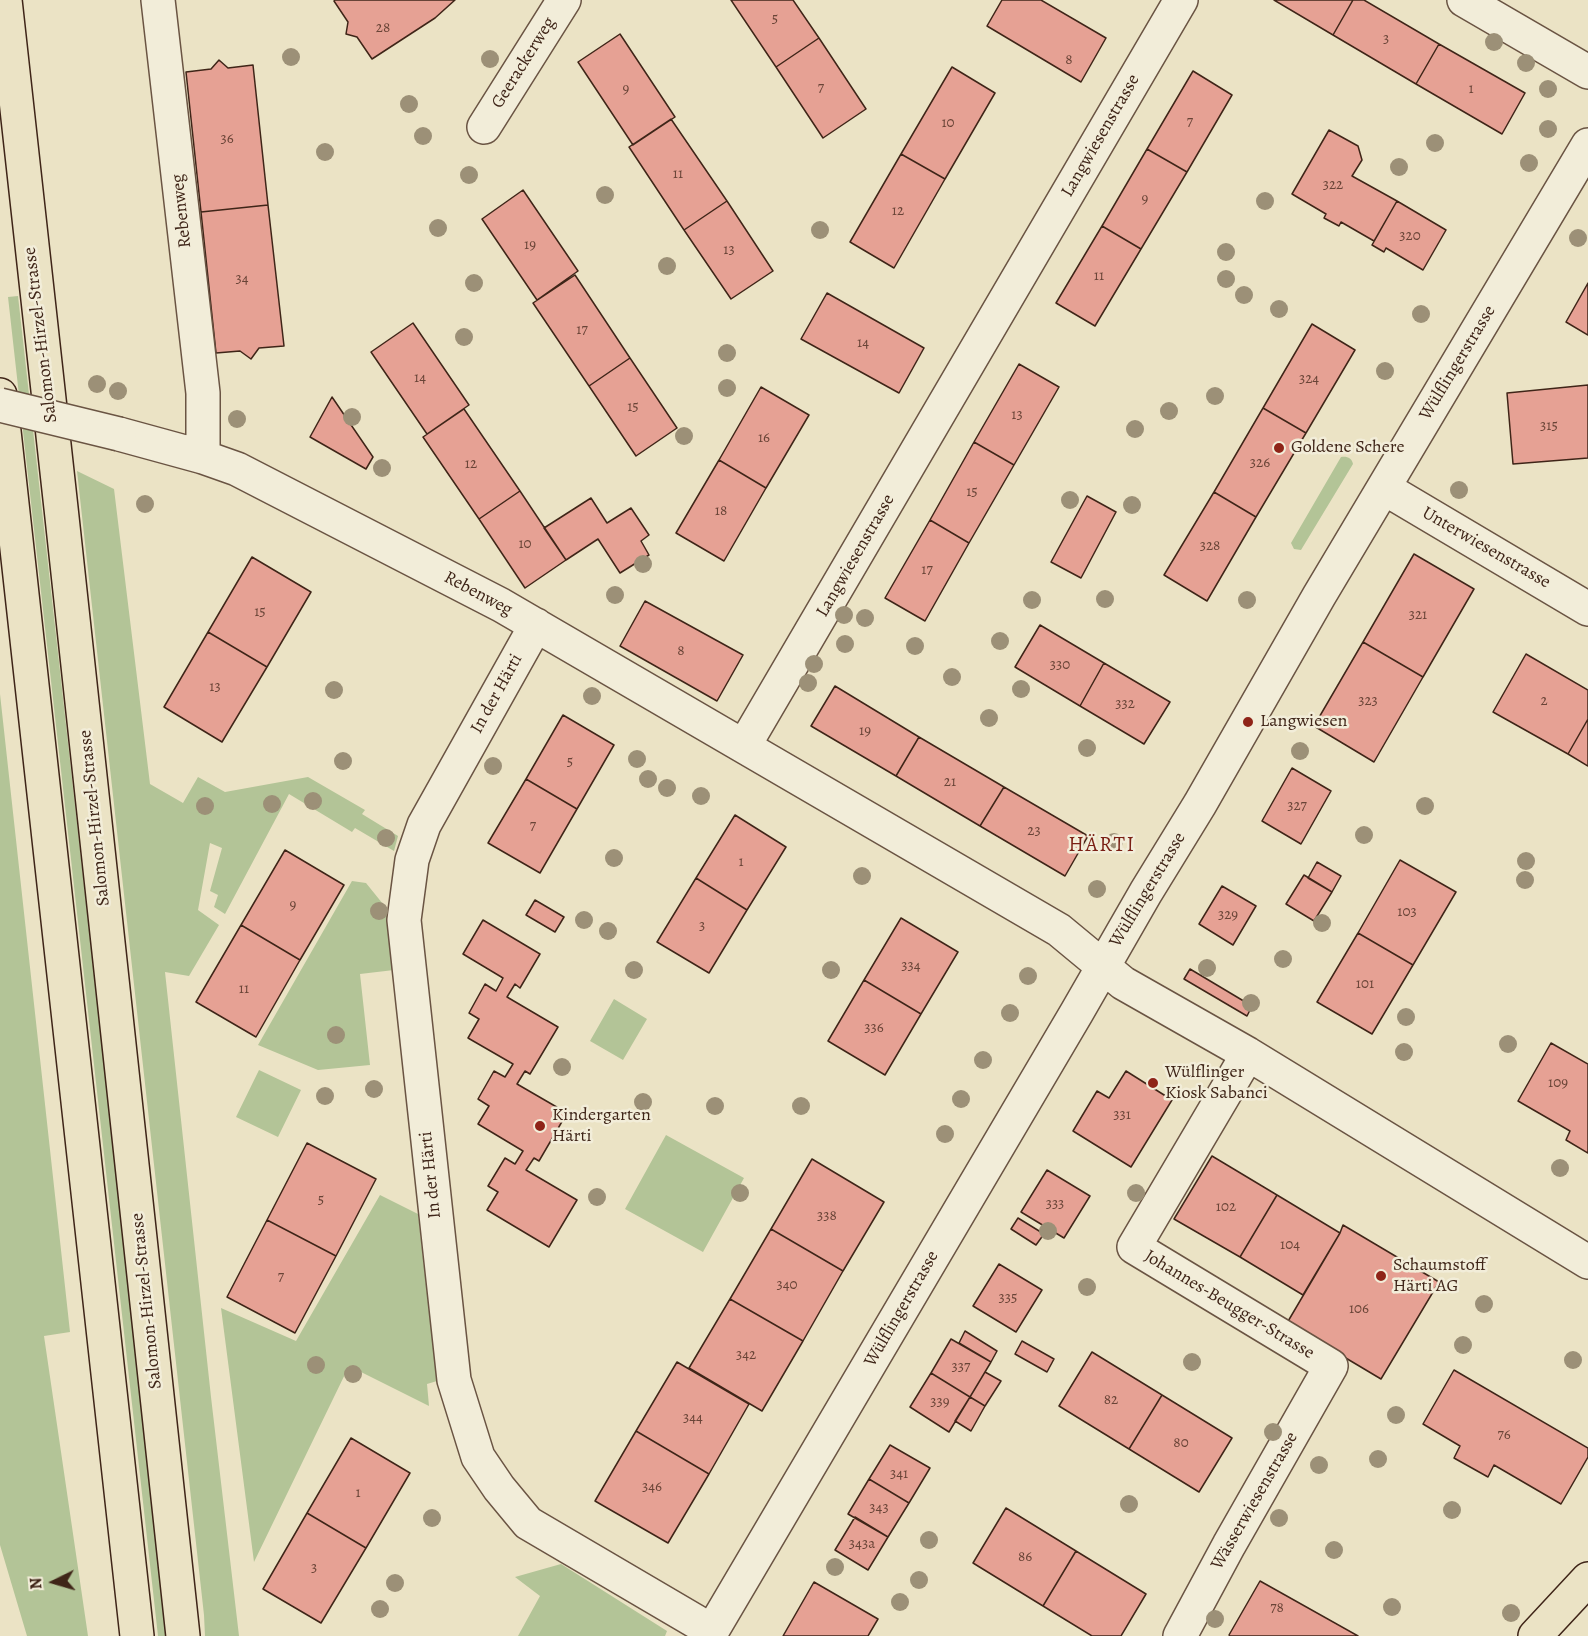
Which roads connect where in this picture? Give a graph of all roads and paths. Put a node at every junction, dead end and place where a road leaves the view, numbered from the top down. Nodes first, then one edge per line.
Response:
1 (5, 0) edge
2 (158, 0) edge
3 (564, 0) edge
4 (1180, 0) edge
5 (1464, 0) edge
6 (1588, 72) edge
7 (484, 127) dead end
8 (1588, 145) edge
9 (0, 396) edge
10 (0, 405) edge
11 (203, 457) junction
12 (1384, 488) junction
13 (1588, 609) edge
14 (536, 625) junction
15 (744, 746) junction
16 (1103, 966) junction
17 (1248, 1054) junction
18 (1588, 1262) edge
19 (1331, 1366) joint
20 (1588, 1579) edge
21 (711, 1633) edge
22 (137, 1636) edge
23 (183, 1636) edge
24 (1180, 1636) edge
25 (1535, 1636) edge

1 - 23 main road, Salomon-Hirzel-Strasse
2 - 11 street, Rebenweg
3 - 7 street, Geerackerweg
4 - 15 street, Langwiesenstrasse
5 - 6 street
8 - 12 street, Wülflingerstrasse
9 - 22 main road
10 - 11 street, Rebenweg, bridge
11 - 14 street, Rebenweg
12 - 13 street, Unterwiesenstrasse
12 - 16 street, Wülflingerstrasse
14 - 15 street, Rebenweg
14 - 21 street, In der Härti
15 - 16 street
16 - 17 street
16 - 21 street, Wülflingerstrasse
17 - 18 street
17 - 19 street, Johannes-Beugger-Strasse
19 - 24 street, Wässerwiesenstrasse
20 - 25 main road

